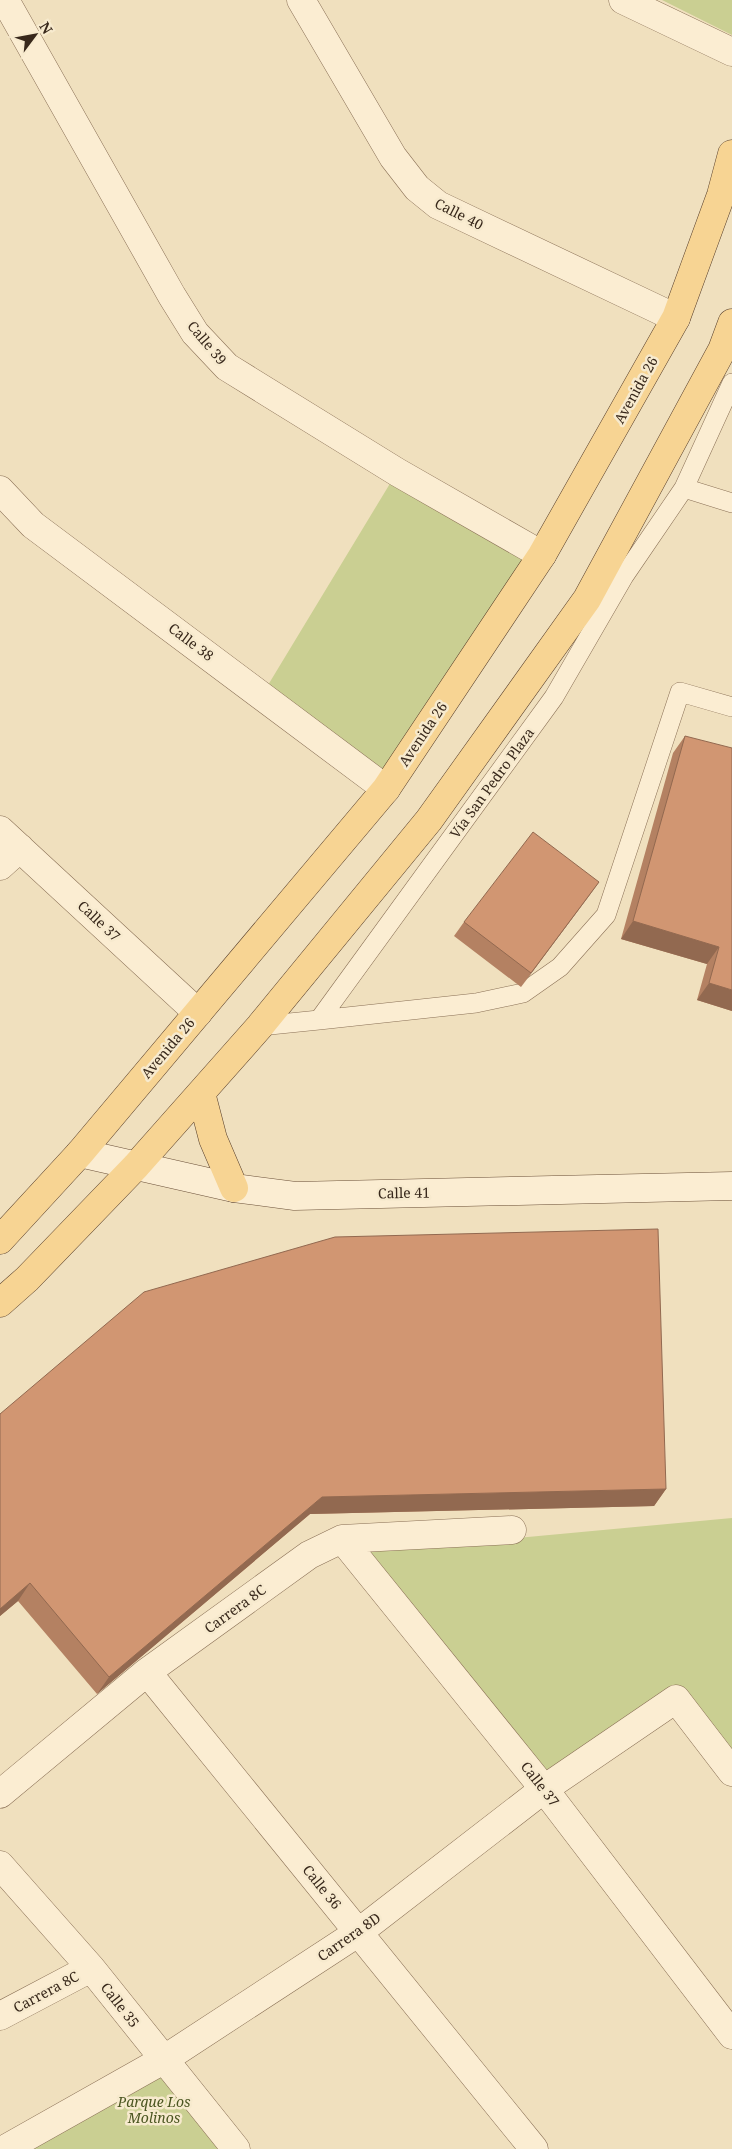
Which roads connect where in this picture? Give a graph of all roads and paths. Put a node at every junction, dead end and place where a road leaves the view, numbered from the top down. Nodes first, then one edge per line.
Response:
1 (5, 0) edge
2 (301, 0) edge
3 (624, 0) edge
4 (732, 52) edge
5 (732, 154) edge
6 (676, 318) junction
7 (732, 323) edge
8 (732, 383) edge
9 (684, 488) junction
10 (0, 490) edge
11 (732, 503) edge
12 (542, 555) junction
13 (732, 707) edge
14 (386, 789) junction
15 (0, 830) edge
16 (20, 848) junction
17 (0, 866) edge
18 (198, 1012) junction
19 (319, 1020) junction
20 (260, 1026) junction
21 (201, 1093) junction
22 (80, 1153) junction
23 (136, 1166) junction
24 (732, 1186) edge
25 (234, 1188) junction
26 (0, 1240) edge
27 (0, 1303) edge
28 (512, 1530) dead end
29 (342, 1539) junction
30 (147, 1672) junction
31 (732, 1772) edge
32 (544, 1789) junction
33 (0, 1794) edge
34 (0, 1865) edge
35 (359, 1932) junction
36 (91, 1968) junction
37 (0, 2016) edge
38 (732, 2035) edge
39 (163, 2060) junction
40 (5, 2149) edge
41 (236, 2149) edge
42 (534, 2149) edge

1 - 12 street, Calle 39
2 - 6 street, Calle 40
3 - 4 street
5 - 6 main road, Avenida 26
6 - 12 main road, Avenida 26
7 - 20 main road
8 - 9 lane, Vía San Pedro Plaza
9 - 11 lane
9 - 19 lane, Vía San Pedro Plaza
10 - 14 street, Calle 38
12 - 14 main road, Avenida 26
13 - 19 lane
14 - 18 main road, Avenida 26
15 - 16 street, Calle 37
16 - 17 street
16 - 18 street, Calle 37
18 - 22 main road, Avenida 26
19 - 20 lane
20 - 21 main road
21 - 23 main road
21 - 25 main road
22 - 23 street, Calle 41
22 - 26 main road, Avenida 26
23 - 25 street, Calle 41
23 - 27 main road
24 - 25 street, Calle 41
28 - 29 street, Carrera 8C
29 - 30 street, Carrera 8C
29 - 32 street, Calle 37
30 - 33 street, Carrera 8C
30 - 35 street, Calle 36
31 - 32 street, Carrera 8D
32 - 35 street, Carrera 8D
32 - 38 street, Calle 37
34 - 36 street, Calle 35
35 - 39 street, Carrera 8D
35 - 42 street, Calle 36
36 - 37 street, Carrera 8C
36 - 39 street, Calle 35
39 - 40 street, Carrera 8D
39 - 41 street, Calle 35

